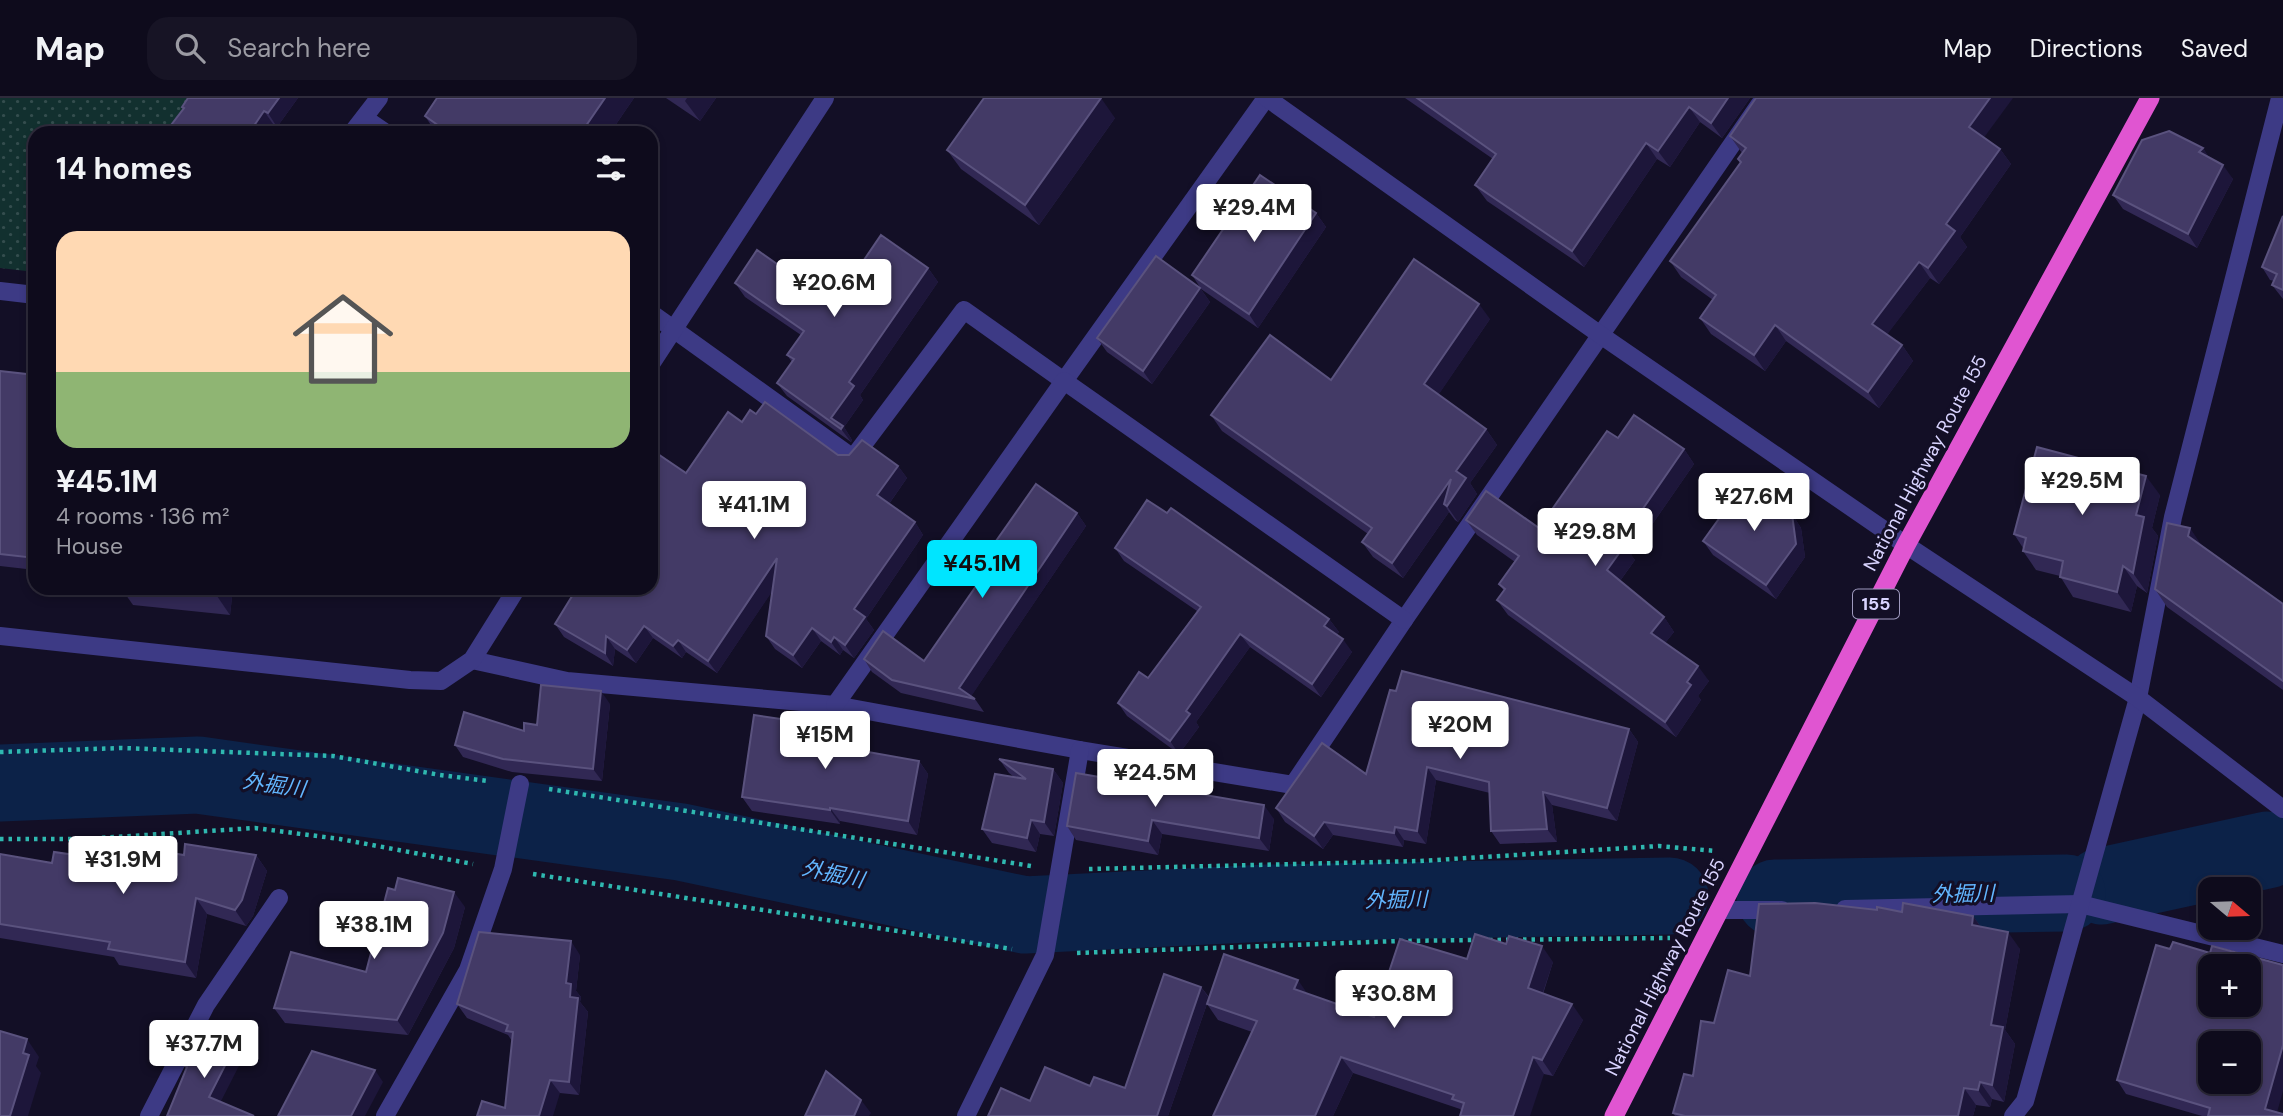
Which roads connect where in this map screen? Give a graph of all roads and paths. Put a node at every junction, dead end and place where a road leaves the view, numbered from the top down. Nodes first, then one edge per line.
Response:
1 (379, 98) edge
2 (825, 98) edge
3 (1267, 98) edge
4 (1765, 98) edge
5 (2150, 98) edge
6 (2280, 98) edge
7 (364, 118) junction
8 (358, 126) edge
9 (376, 126) edge
10 (0, 291) edge
11 (28, 294) edge
12 (658, 318) edge
13 (673, 328) junction
14 (1602, 336) junction
15 (658, 353) edge
16 (1064, 381) junction
17 (1906, 545) junction
18 (513, 595) edge
19 (1404, 620) junction
20 (0, 636) edge
21 (472, 660) junction
22 (2138, 698) junction
23 (835, 705) junction
24 (1080, 750) junction
25 (0, 751) edge
26 (520, 784) junction
27 (2283, 809) edge
28 (0, 839) edge
29 (1748, 854) junction
30 (503, 869) junction
31 (1059, 870) junction
32 (279, 898) dead end
33 (2080, 904) junction
34 (1822, 909) edge
35 (1719, 910) junction
36 (1797, 910) edge
37 (1705, 937) junction
38 (2283, 954) edge
39 (1045, 955) junction
40 (149, 1116) edge
41 (385, 1116) edge
42 (966, 1116) edge
43 (1614, 1116) edge
44 (2014, 1116) edge

1 - 7 street
2 - 13 street
3 - 14 street
3 - 16 street
4 - 14 street
5 - 17 highway, National Highway Route 155 / 155
6 - 22 street
7 - 8 street
7 - 9 street
10 - 11 street
12 - 13 street
13 - 15 street
13 - 16 street
14 - 17 street
14 - 19 street
16 - 19 street
16 - 23 street
17 - 22 street
17 - 29 highway, National Highway Route 155 / 155
18 - 21 street
19 - 24 street
20 - 21 street
21 - 23 street
22 - 27 street
22 - 33 street
23 - 24 street
24 - 31 street
25 - 26 path
26 - 30 street
26 - 31 path
28 - 30 path
29 - 31 path
29 - 35 highway, National Highway Route 155 / 155
30 - 39 path
30 - 41 street
31 - 39 street
32 - 40 street
33 - 34 street
33 - 38 street
33 - 44 street
35 - 36 street
35 - 37 highway, National Highway Route 155 / 155
37 - 39 path
37 - 43 highway, National Highway Route 155 / 155
39 - 42 street

